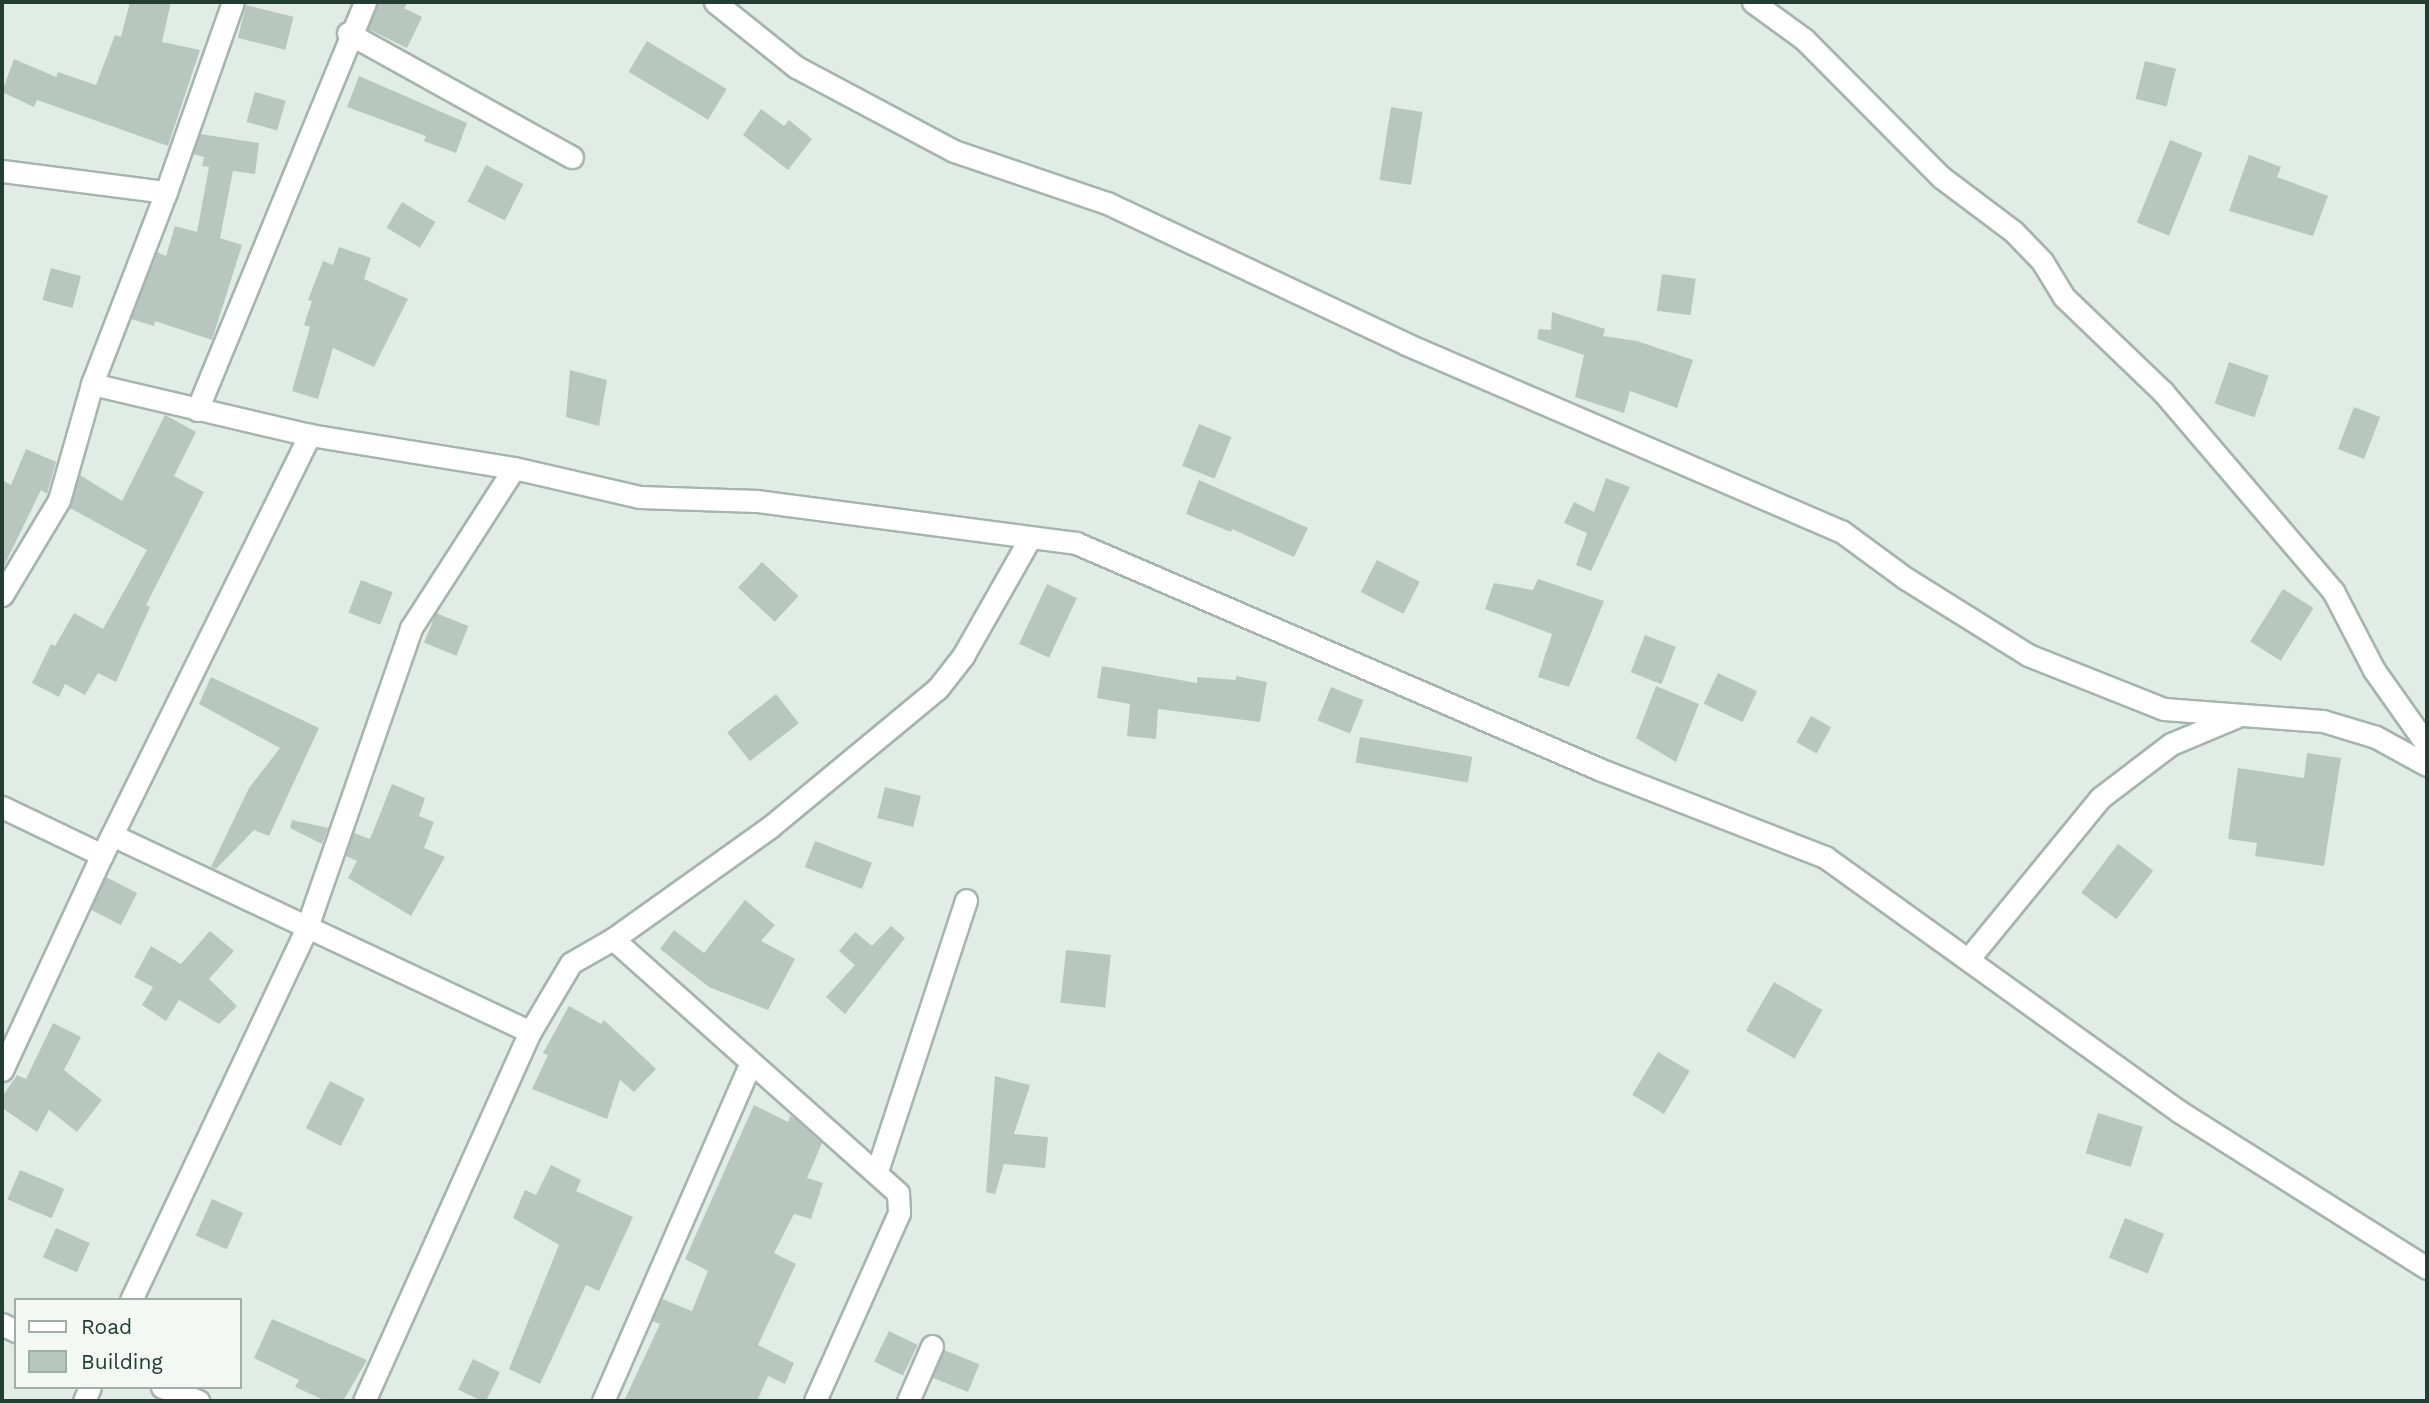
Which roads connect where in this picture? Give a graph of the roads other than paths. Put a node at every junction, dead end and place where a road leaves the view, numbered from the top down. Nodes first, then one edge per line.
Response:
1 (233, 2) edge
2 (365, 2) edge
3 (715, 2) edge
4 (1753, 2) edge
5 (348, 33) junction
6 (572, 157) dead end
7 (2, 171) edge
8 (166, 192) junction
9 (92, 384) junction
10 (197, 410) junction
11 (310, 435) junction
12 (514, 468) junction
13 (1030, 538) junction
14 (2, 595) edge
15 (2246, 712) junction
16 (2427, 745) edge
17 (2427, 765) edge
18 (2, 807) edge
19 (112, 835) junction
20 (102, 855) junction
21 (965, 900) dead end
22 (307, 927) junction
23 (613, 939) junction
24 (1970, 957) junction
25 (530, 1032) junction
26 (10, 1036) edge
27 (751, 1063) junction
28 (2, 1070) edge
29 (877, 1171) junction
30 (2427, 1268) edge
31 (132, 1298) edge
32 (932, 1346) dead end
33 (167, 1389) edge
34 (198, 1401) edge
35 (364, 1401) edge
36 (603, 1401) edge
37 (815, 1401) edge
38 (908, 1401) edge

1 - 8 street
2 - 5 street
3 - 15 street
4 - 16 street
5 - 6 street
5 - 10 street
7 - 8 street
8 - 9 street
9 - 10 street
9 - 14 street
10 - 11 street
11 - 12 street
11 - 19 street
12 - 13 street
12 - 22 street
13 - 23 street
13 - 24 street
15 - 17 street
15 - 24 street
18 - 20 street
19 - 20 street
19 - 22 street
20 - 26 street
21 - 29 street
22 - 25 street
22 - 31 street
23 - 25 street
23 - 27 street
24 - 30 street
25 - 35 street
26 - 28 street
27 - 29 street
27 - 36 street
29 - 37 street
32 - 38 street
33 - 34 street

